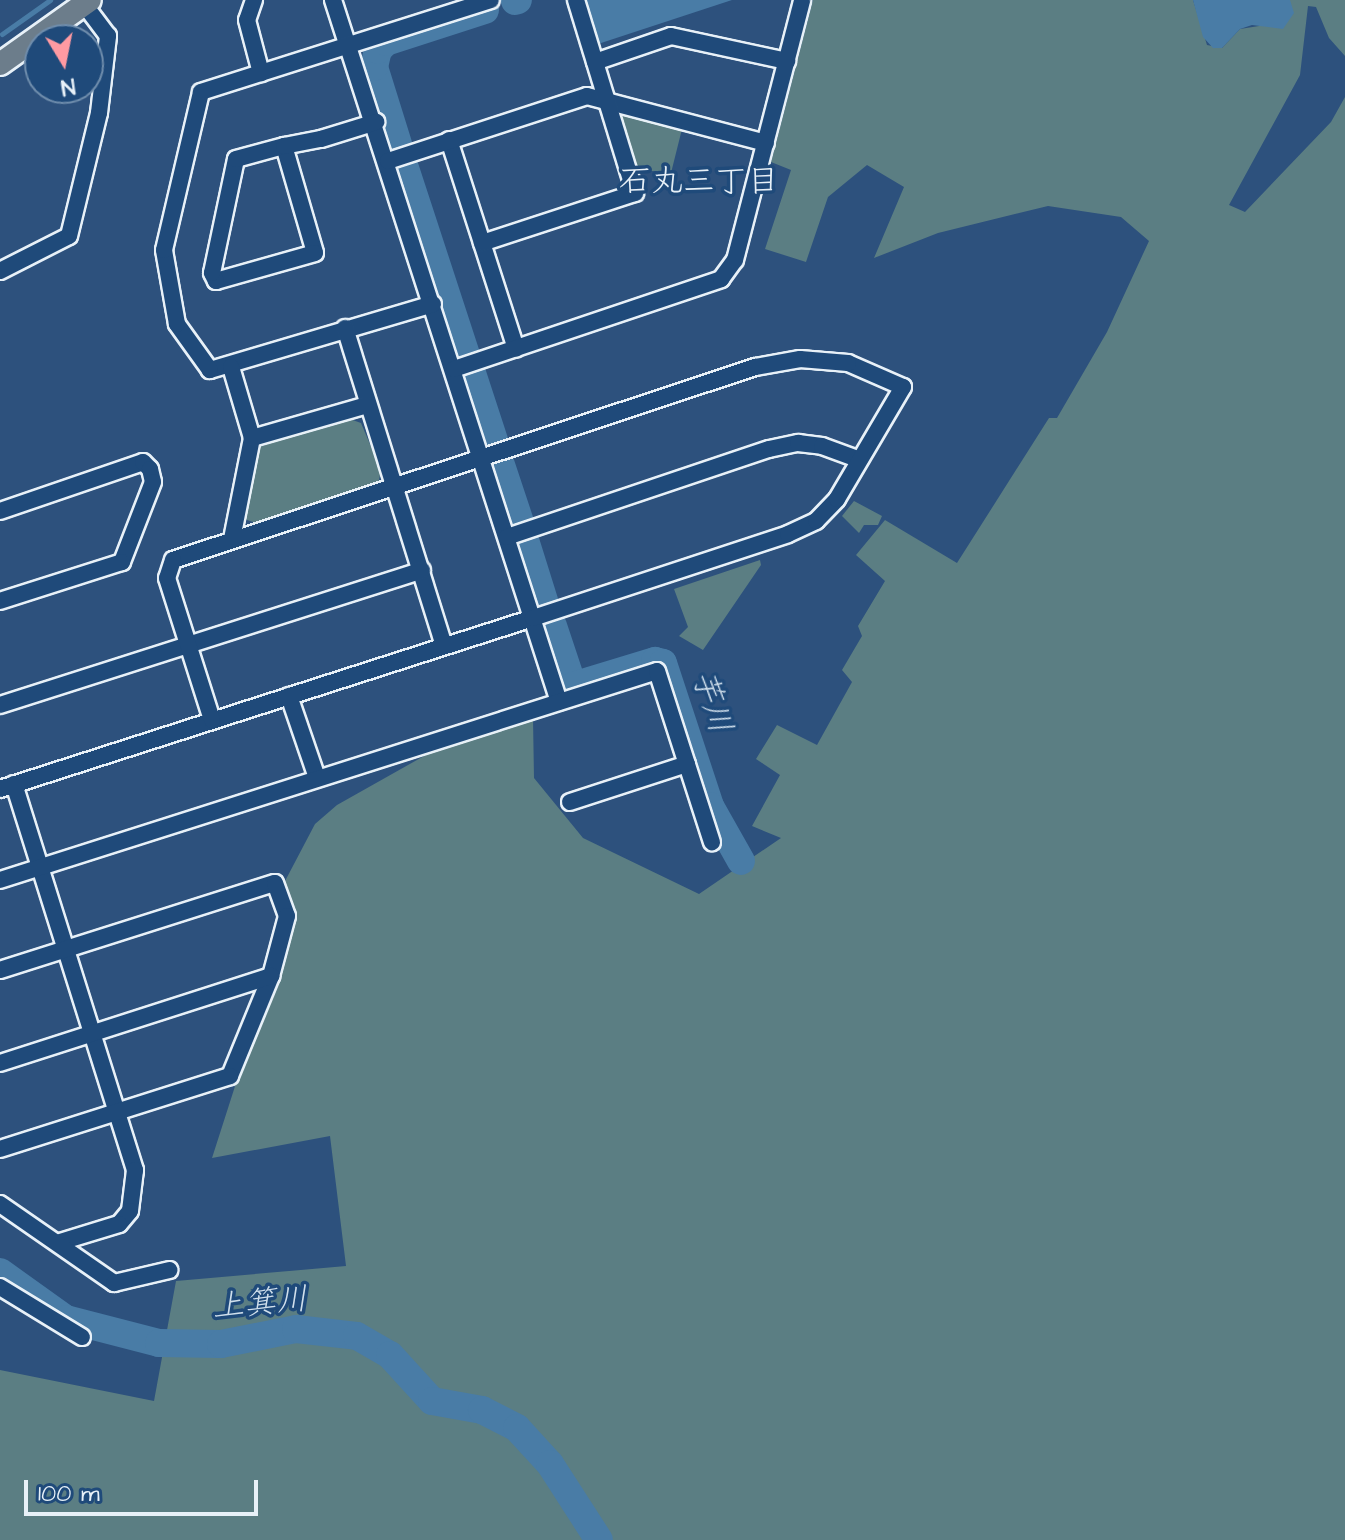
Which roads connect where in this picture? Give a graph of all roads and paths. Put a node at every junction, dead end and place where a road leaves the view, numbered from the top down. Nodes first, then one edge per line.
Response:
1 (254, 0) edge
2 (333, 0) edge
3 (491, 0) edge
4 (576, 0) edge
5 (802, 0) edge
6 (87, 2) edge
7 (441, 7) edge
8 (347, 43) junction
9 (787, 61) junction
10 (595, 62) junction
11 (0, 64) edge
12 (261, 73) junction
13 (605, 97) junction
14 (376, 122) junction
15 (449, 140) junction
16 (766, 143) junction
17 (284, 146) junction
18 (388, 161) junction
19 (482, 243) junction
20 (0, 271) edge
21 (433, 304) junction
22 (345, 328) junction
23 (516, 349) junction
24 (464, 366) junction
25 (231, 367) junction
26 (367, 405) junction
27 (252, 438) junction
28 (482, 459) junction
29 (860, 460) junction
30 (396, 488) junction
31 (0, 511) edge
32 (507, 537) junction
33 (232, 539) junction
34 (422, 570) junction
35 (0, 601) edge
36 (533, 618) junction
37 (186, 644) junction
38 (444, 646) junction
39 (289, 696) junction
40 (559, 702) junction
41 (0, 705) edge
42 (212, 720) junction
43 (687, 764) junction
44 (317, 778) junction
45 (7, 786) edge
46 (570, 802) dead end
47 (712, 842) dead end
48 (38, 868) junction
49 (0, 880) edge
50 (64, 950) junction
51 (0, 970) edge
52 (271, 976) junction
53 (94, 1033) junction
54 (0, 1063) edge
55 (117, 1112) junction
56 (0, 1149) edge
57 (0, 1204) edge
58 (60, 1242) junction
59 (170, 1270) dead end
60 (0, 1287) edge
61 (82, 1337) dead end

1 - 12 street
2 - 8 street
3 - 7 street
4 - 10 street
5 - 9 street
6 - 11 main road
6 - 20 street
7 - 8 street
8 - 12 street
8 - 14 street
9 - 10 street
9 - 16 street
10 - 13 street
12 - 25 street
13 - 15 street
13 - 16 street
13 - 19 street
14 - 17 street
14 - 18 street
15 - 18 street
15 - 19 street
16 - 23 street
17 - 17 street
18 - 21 street
19 - 23 street
21 - 22 street
21 - 24 street
22 - 25 street
22 - 26 street
23 - 24 street
24 - 28 street
25 - 27 street
26 - 27 street
26 - 30 street
27 - 33 street
28 - 29 street
28 - 30 street
28 - 32 street
29 - 32 street
29 - 36 street
30 - 33 street
30 - 34 street
31 - 35 street
32 - 36 street
33 - 37 street
34 - 37 street
34 - 38 street
36 - 38 street
36 - 40 street
37 - 41 street
37 - 42 street
38 - 39 street
39 - 42 street
39 - 44 street
40 - 43 street
40 - 44 street
42 - 45 street
43 - 46 street
43 - 47 street
44 - 48 street
45 - 48 street
48 - 49 street
48 - 50 street
50 - 51 street
50 - 52 street
50 - 53 street
52 - 53 street
52 - 55 street
53 - 54 street
53 - 55 street
55 - 56 street
55 - 58 street
57 - 58 street
58 - 59 street
60 - 61 street

